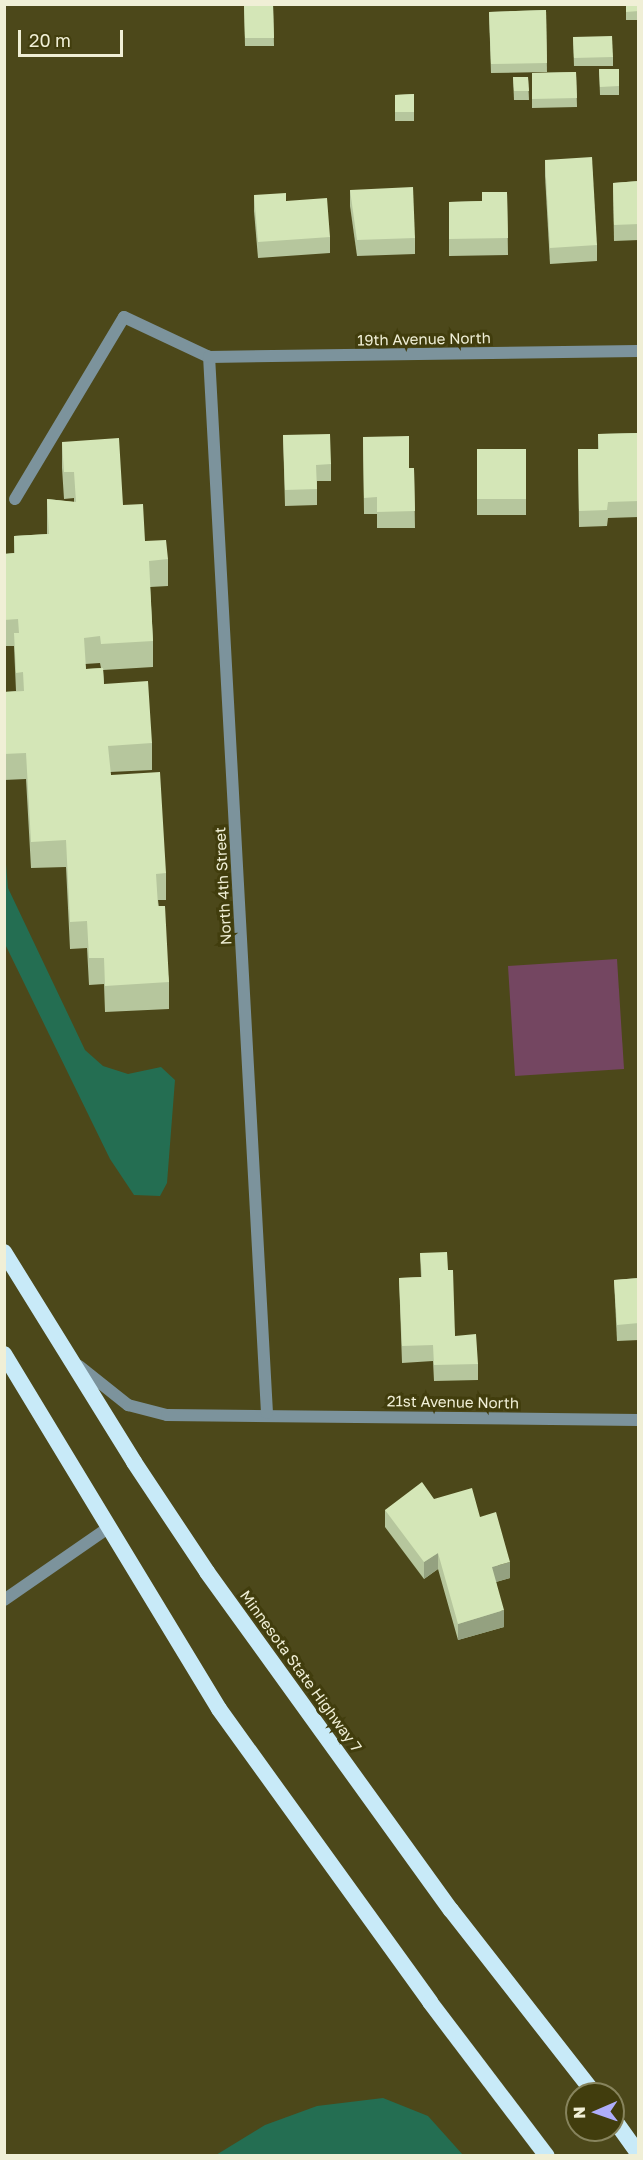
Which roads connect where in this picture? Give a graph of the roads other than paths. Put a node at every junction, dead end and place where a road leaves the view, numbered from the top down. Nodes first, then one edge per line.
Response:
1 (639, 351) edge
2 (209, 357) junction
3 (15, 499) dead end
4 (4, 1252) edge
5 (4, 1354) edge
6 (68, 1358) junction
7 (267, 1413) junction
8 (639, 1420) edge
9 (108, 1528) junction
10 (4, 1600) edge
11 (587, 2082) edge
12 (625, 2134) edge
13 (639, 2153) edge
14 (547, 2156) edge

1 - 2 street, 19th Avenue North
2 - 3 street
2 - 7 street, North 4th Street
4 - 6 highway, Minnesota State Highway 7
5 - 9 highway
6 - 7 street, 21st Avenue North
6 - 11 highway, Minnesota State Highway 7
7 - 8 street, 21st Avenue North
9 - 10 street
9 - 14 highway
12 - 13 highway

